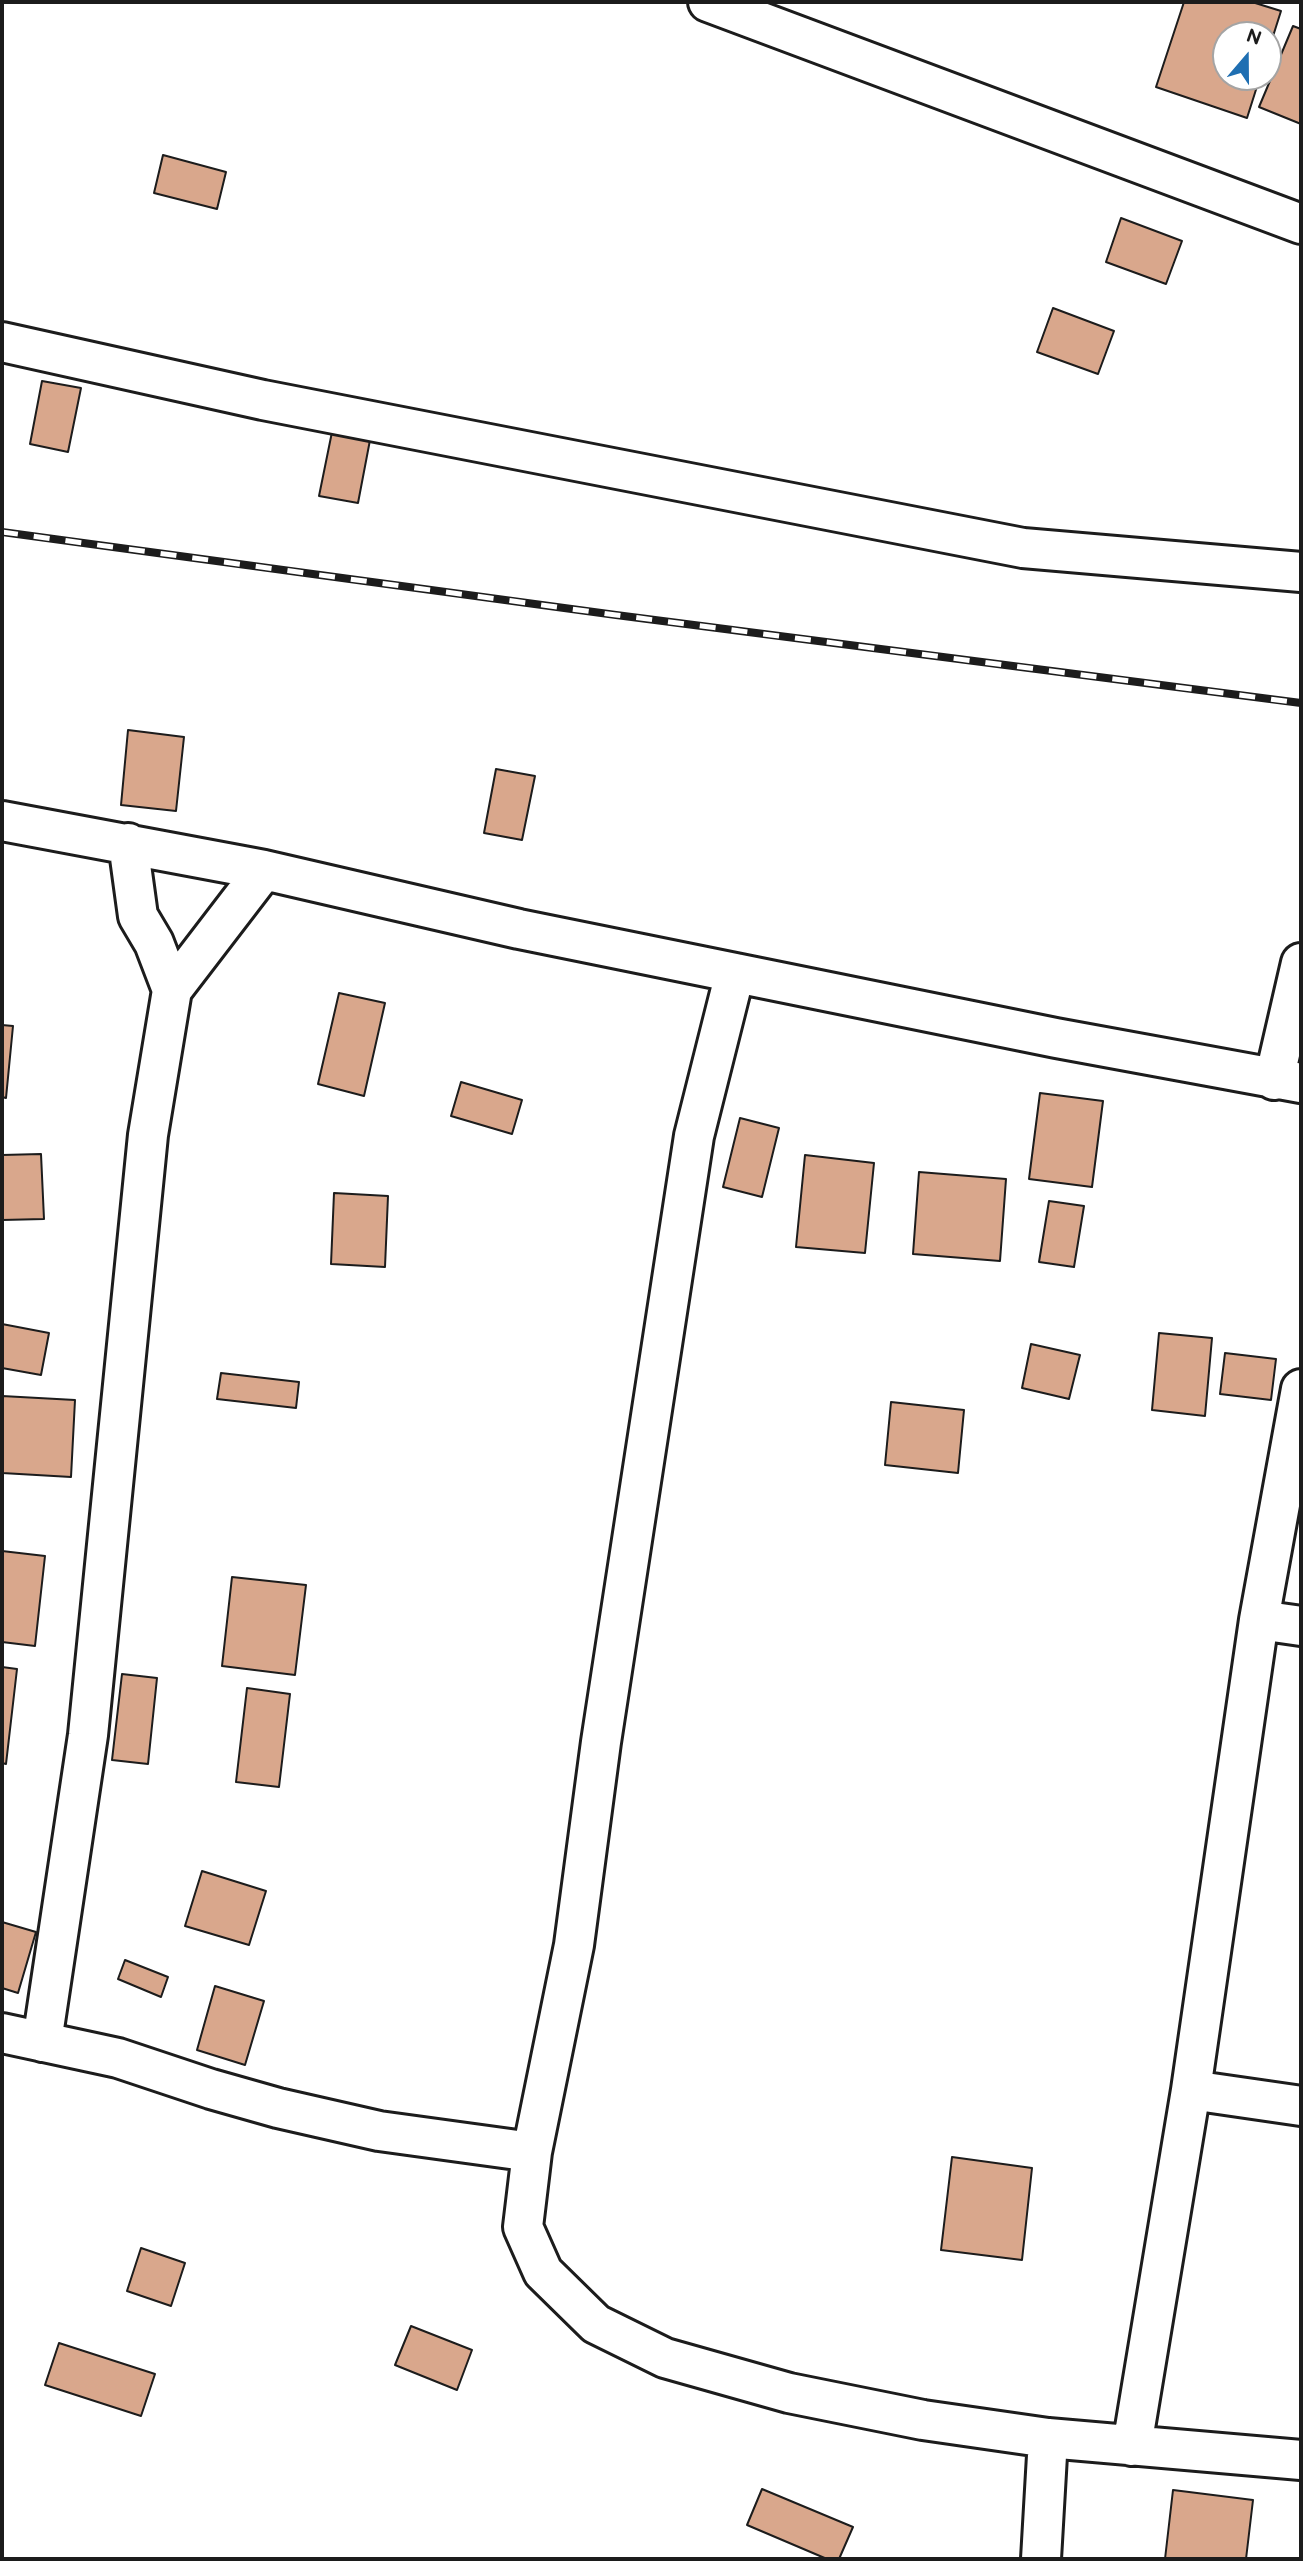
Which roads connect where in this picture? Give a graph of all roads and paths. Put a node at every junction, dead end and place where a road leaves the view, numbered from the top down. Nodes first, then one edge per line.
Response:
1 (708, 2) edge
2 (1301, 224) edge
3 (2, 342) edge
4 (1301, 572) edge
5 (2, 821) edge
6 (128, 844) junction
7 (264, 870) junction
8 (1301, 964) edge
9 (735, 973) junction
10 (172, 990) junction
11 (1288, 1082) edge
12 (1301, 1389) edge
13 (1259, 1620) junction
14 (1301, 1626) edge
15 (2, 2033) edge
16 (42, 2042) junction
17 (1191, 2090) junction
18 (1301, 2106) edge
19 (532, 2152) junction
20 (1048, 2438) junction
21 (1132, 2446) junction
22 (1301, 2460) edge
23 (1041, 2559) edge

1 - 2 street
3 - 4 street
5 - 6 street
6 - 7 street
6 - 10 street
7 - 9 street
7 - 10 street
8 - 11 street
9 - 11 street
9 - 19 street
10 - 16 street
12 - 13 street
13 - 14 street
13 - 17 street
15 - 16 street
16 - 19 street
17 - 18 street
17 - 21 street
19 - 20 street
20 - 21 street
20 - 23 street
21 - 22 street

